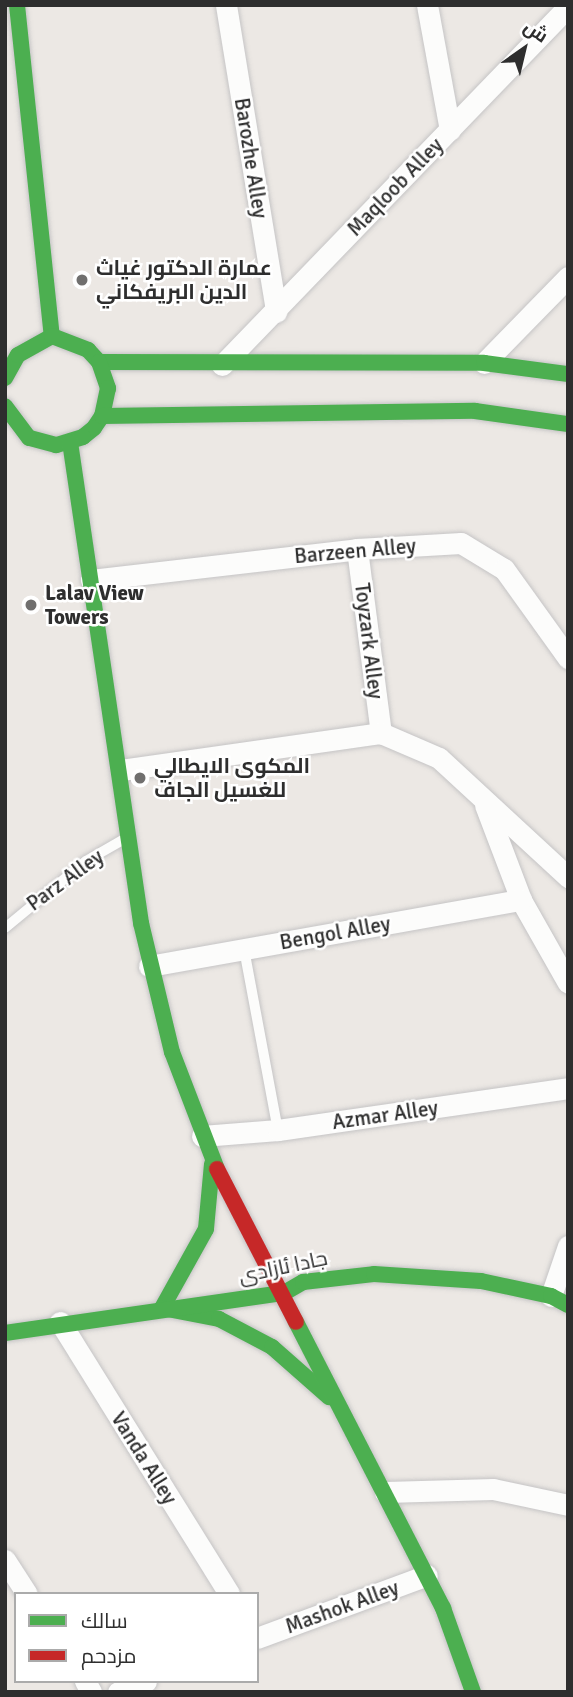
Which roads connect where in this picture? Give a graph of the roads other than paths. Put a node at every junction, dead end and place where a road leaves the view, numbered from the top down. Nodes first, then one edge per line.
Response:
1 (17, 5) edge
2 (226, 5) edge
3 (426, 5) edge
4 (568, 7) edge
5 (450, 130) junction
6 (568, 277) edge
7 (276, 312) junction
8 (52, 336) junction
9 (99, 362) junction
10 (484, 363) junction
11 (222, 365) junction
12 (6, 371) edge
13 (568, 374) edge
14 (5, 406) edge
15 (102, 416) junction
16 (568, 424) edge
17 (12, 429) edge
18 (70, 442) junction
19 (357, 550) junction
20 (91, 580) junction
21 (564, 644) edge
22 (381, 733) junction
23 (121, 770) junction
24 (485, 803) junction
25 (130, 836) junction
26 (568, 877) edge
27 (521, 900) junction
28 (5, 928) edge
29 (244, 949) junction
30 (149, 966) junction
31 (568, 983) edge
32 (568, 1088) edge
33 (278, 1130) junction
34 (205, 1144) junction
35 (568, 1246) edge
36 (284, 1293) junction
37 (559, 1301) edge
38 (162, 1308) junction
39 (60, 1322) junction
40 (5, 1333) edge
41 (352, 1423) junction
42 (386, 1492) junction
43 (568, 1505) edge
44 (7, 1566) edge
45 (427, 1576) junction
46 (26, 1592) edge
47 (228, 1592) edge
48 (259, 1637) edge
49 (141, 1683) edge
50 (118, 1692) edge
51 (472, 1692) edge

1 - 8 street
2 - 7 street, Barozhe Alley
3 - 5 street
4 - 5 street, Maqloob Alley
5 - 7 street, Maqloob Alley
6 - 10 street
7 - 11 street, Maqloob Alley
8 - 9 street
8 - 12 street
9 - 11 street
9 - 15 street
10 - 11 street
10 - 13 street
14 - 17 street
15 - 16 street
15 - 18 street
17 - 18 street
18 - 20 street
19 - 20 street, Barzeen Alley
19 - 21 street, Barzeen Alley
19 - 22 street, Toyzark Alley
20 - 23 street
22 - 23 street
22 - 24 street
23 - 25 street
24 - 26 street
24 - 27 street
25 - 28 lane, Parz Alley
25 - 30 street
27 - 29 street, Bengol Alley
27 - 31 street
29 - 30 street, Bengol Alley
29 - 33 lane
30 - 34 street
32 - 33 street, Azmar Alley
33 - 34 street, Azmar Alley
34 - 36 street
34 - 38 street
35 - 37 street
36 - 37 street, جادا ئازادی
36 - 38 street, جادا ئازادی
36 - 41 street
38 - 39 street, جادا ئازادی
38 - 41 street
39 - 40 street, جادا ئازادی
39 - 47 street, Vanda Alley
41 - 42 street
42 - 43 street
42 - 45 street
44 - 46 street
45 - 48 street, Mashok Alley
45 - 51 street
49 - 50 street

